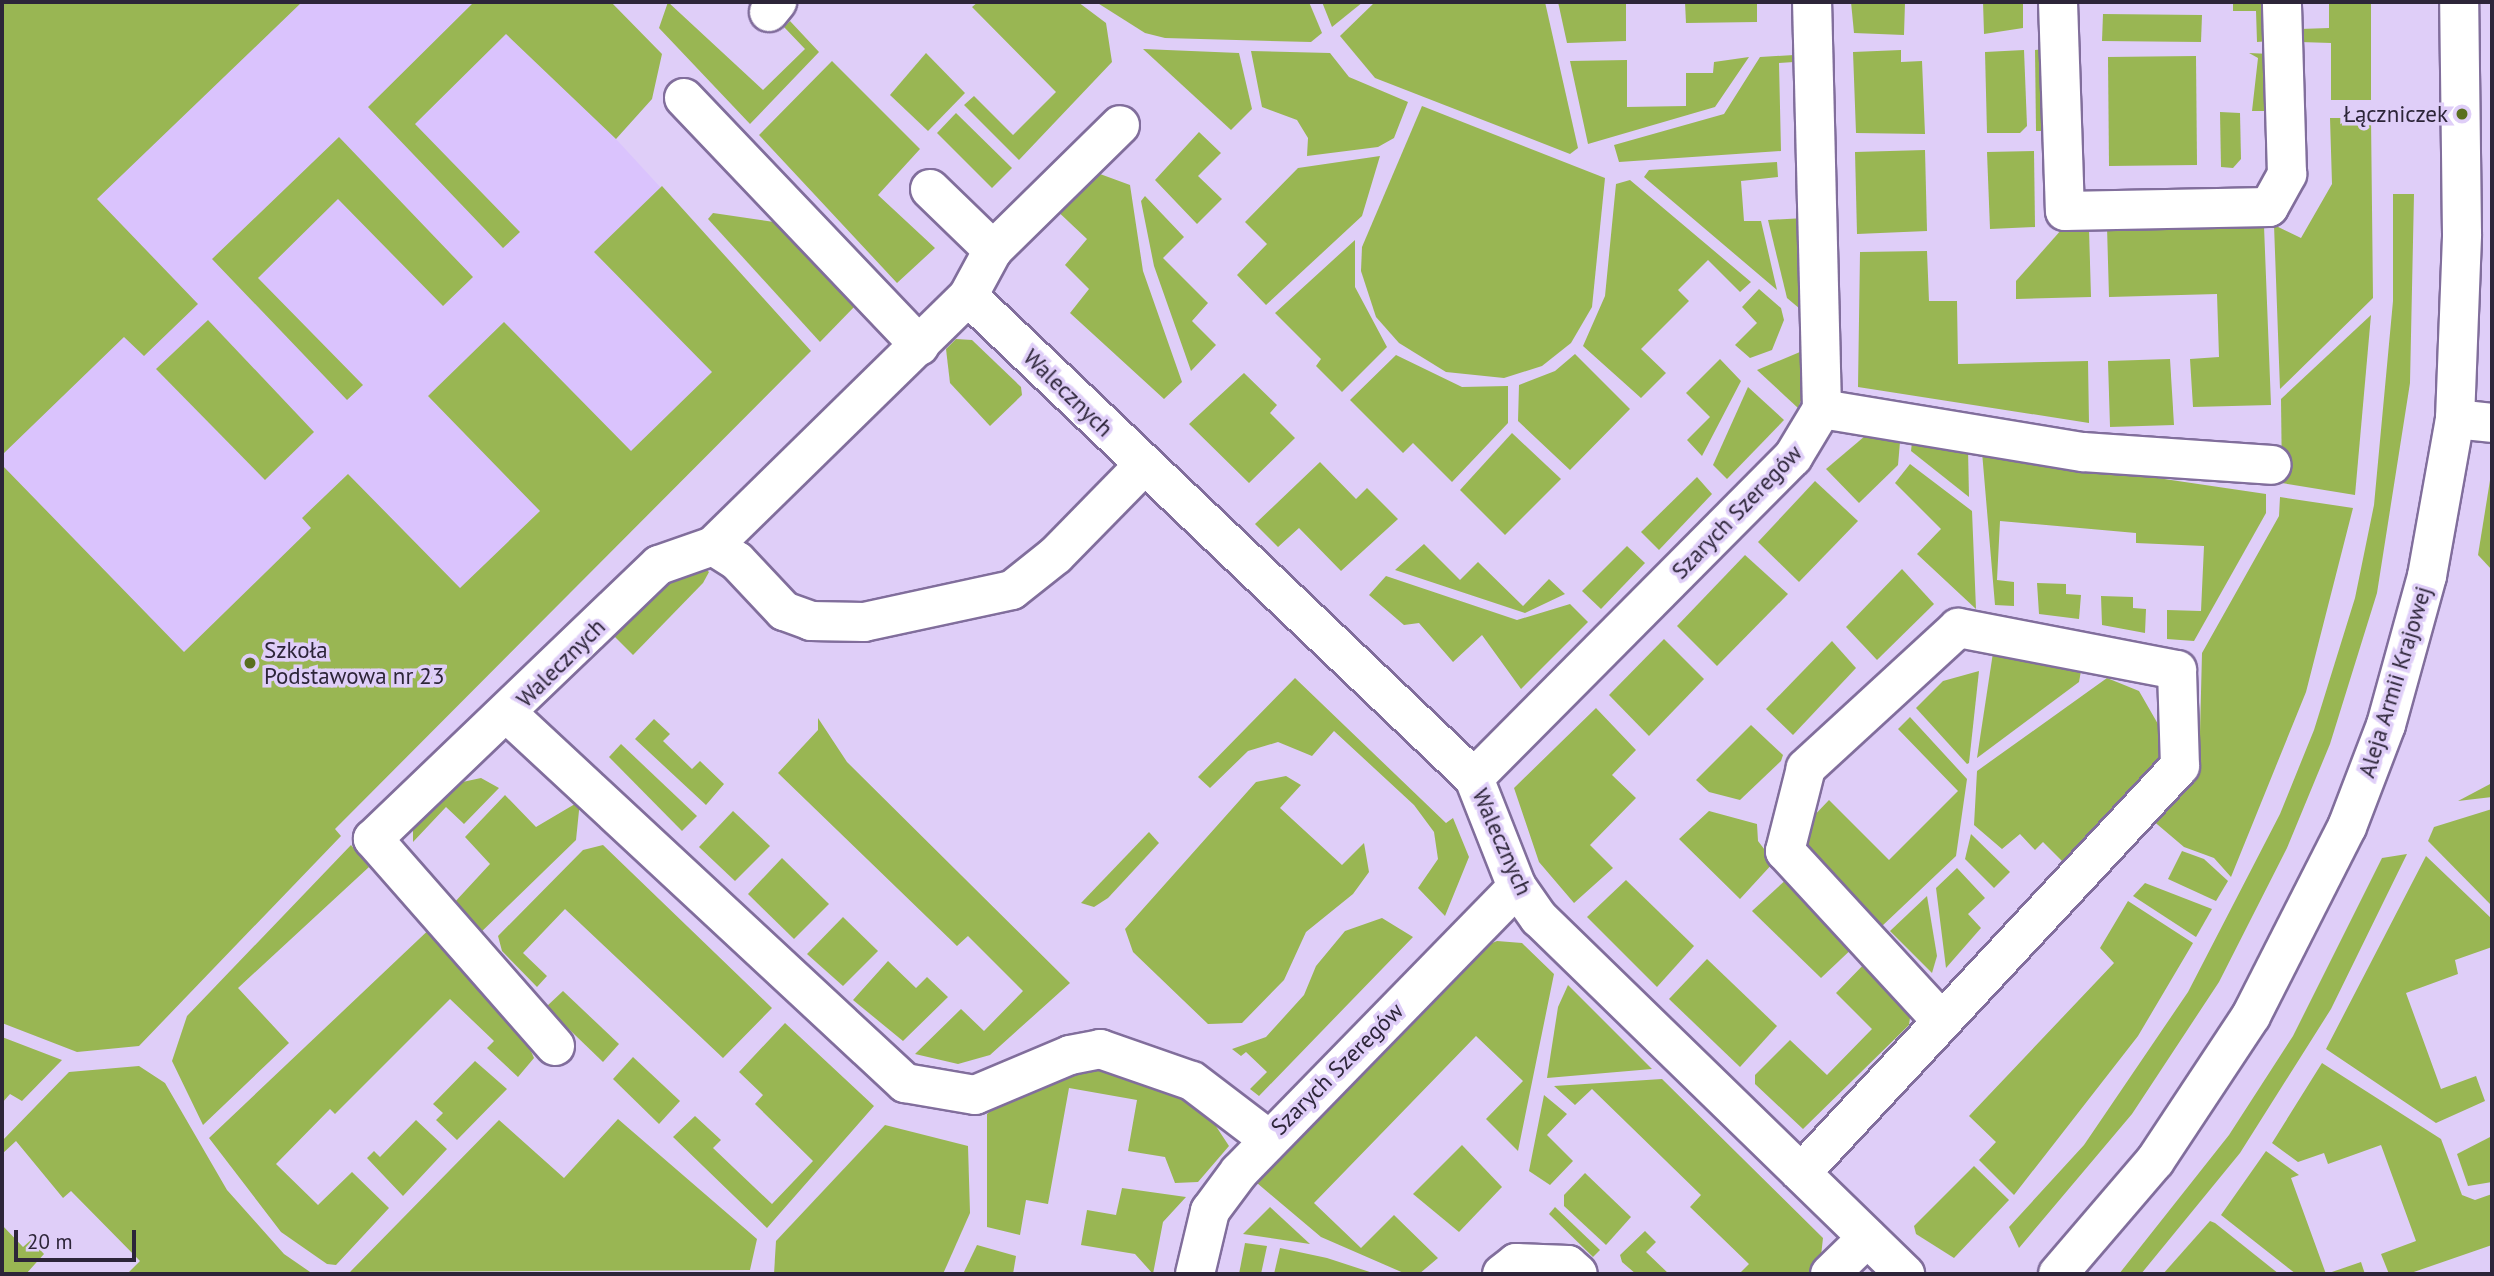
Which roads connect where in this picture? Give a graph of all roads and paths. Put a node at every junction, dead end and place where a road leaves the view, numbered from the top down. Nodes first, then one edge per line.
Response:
1 (1812, 2) edge
2 (2058, 2) edge
3 (2282, 2) edge
4 (2459, 2) edge
5 (684, 98) dead end
6 (1119, 125) dead end
7 (2477, 127) edge
8 (930, 189) dead end
9 (993, 250) junction
10 (968, 296) junction
11 (920, 346) junction
12 (1822, 409) junction
13 (2455, 419) junction
14 (2492, 423) edge
15 (1144, 465) junction
16 (2272, 465) dead end
17 (712, 546) junction
18 (509, 715) junction
19 (1474, 778) junction
20 (1517, 887) junction
21 (1941, 1020) junction
22 (555, 1046) dead end
23 (1268, 1139) junction
24 (1801, 1173) junction
25 (1867, 1238) junction
26 (1195, 1274) edge
27 (1502, 1274) edge
28 (1578, 1274) edge
29 (1830, 1274) edge
30 (1905, 1274) edge
31 (2058, 1274) edge

1 - 12 street
2 - 3 street
4 - 7 street, Aleja Armii Krajowej
5 - 11 street
6 - 9 street
7 - 13 street, Aleja Armii Krajowej
8 - 9 street
9 - 10 street
10 - 11 street, Walecznych
10 - 15 street, Walecznych
11 - 17 street, Walecznych
12 - 16 street
12 - 19 street, Szarych Szeregów
13 - 14 street
13 - 31 street, Aleja Armii Krajowej
15 - 17 street
15 - 19 street, Walecznych
17 - 18 street, Walecznych
18 - 22 street, Walecznych
18 - 23 street
19 - 20 street, Walecznych
20 - 23 street, Szarych Szeregów
20 - 24 street, Walecznych
21 - 21 street
21 - 24 street
23 - 26 street, Szarych Szeregów
24 - 25 street, Walecznych
25 - 29 street
25 - 30 street, Walecznych
27 - 28 street

